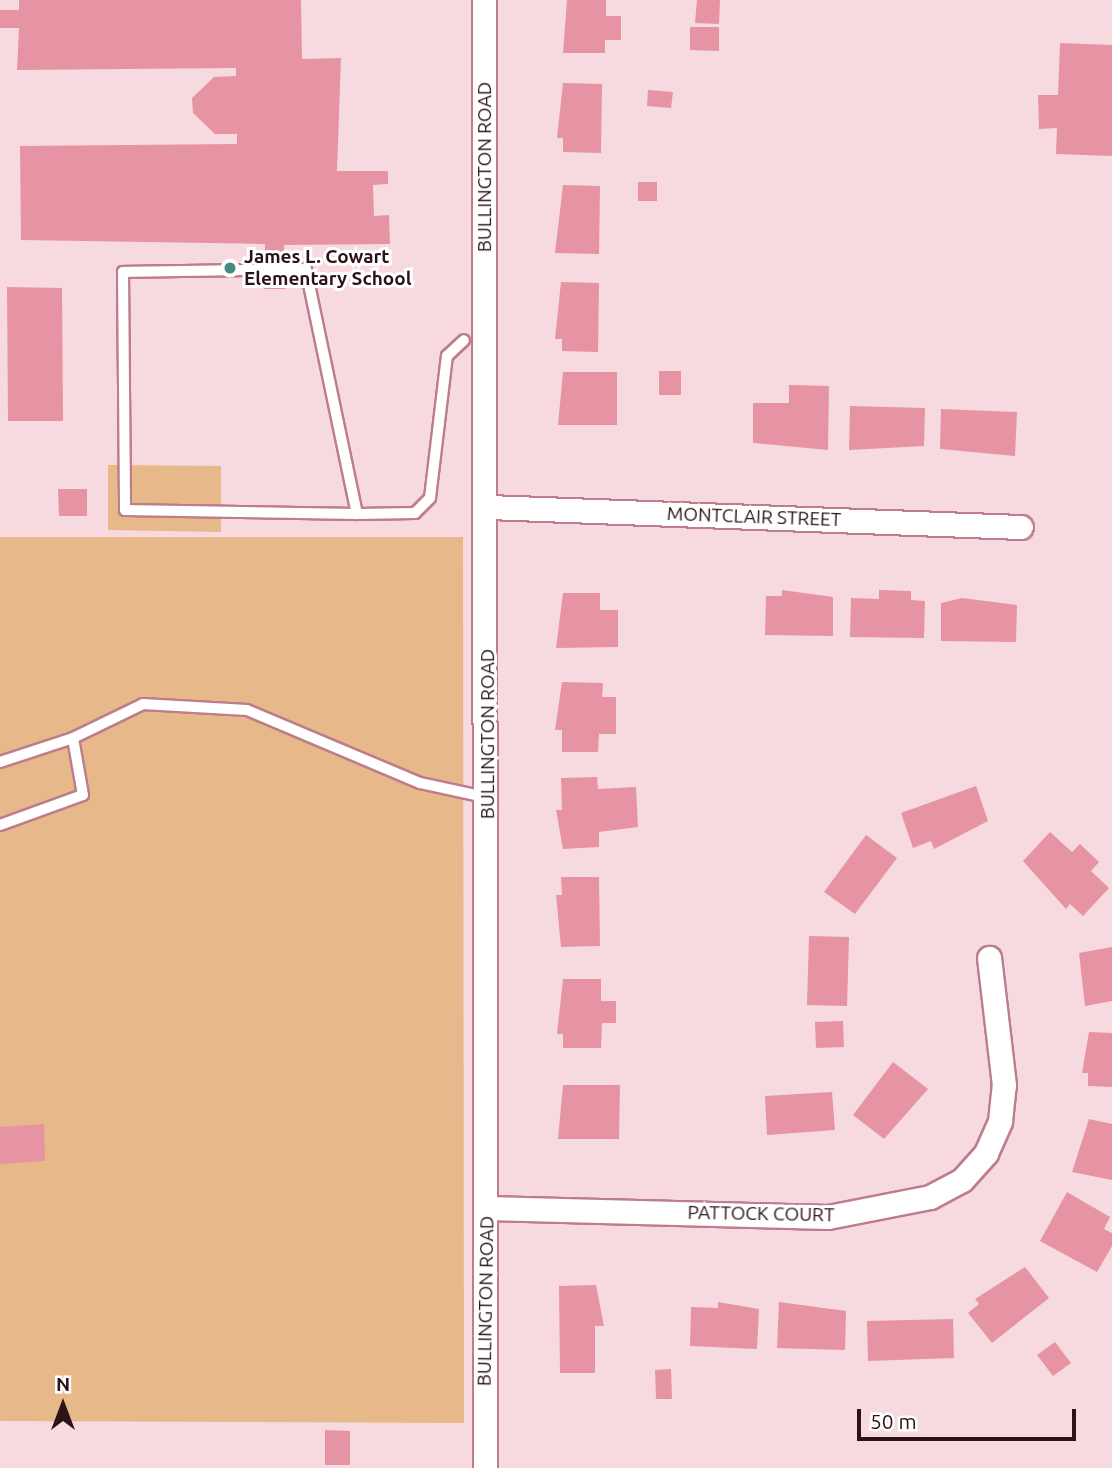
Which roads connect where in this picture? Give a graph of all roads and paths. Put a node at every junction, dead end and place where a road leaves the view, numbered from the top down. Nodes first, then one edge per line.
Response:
1 (484, 0) edge
2 (464, 340) dead end
3 (488, 507) junction
4 (357, 514) junction
5 (1021, 527) dead end
6 (73, 738) junction
7 (0, 762) edge
8 (488, 798) junction
9 (0, 825) edge
10 (989, 958) dead end
11 (487, 1208) junction
12 (485, 1468) edge

1 - 3 street, BULLINGTON ROAD
2 - 4 lane
3 - 5 street, MONTCLAIR STREET
3 - 8 street, BULLINGTON ROAD
4 - 4 lane
6 - 7 lane
6 - 8 lane
6 - 9 lane
8 - 11 street, BULLINGTON ROAD
10 - 11 street, PATTOCK COURT
11 - 12 street, BULLINGTON ROAD

